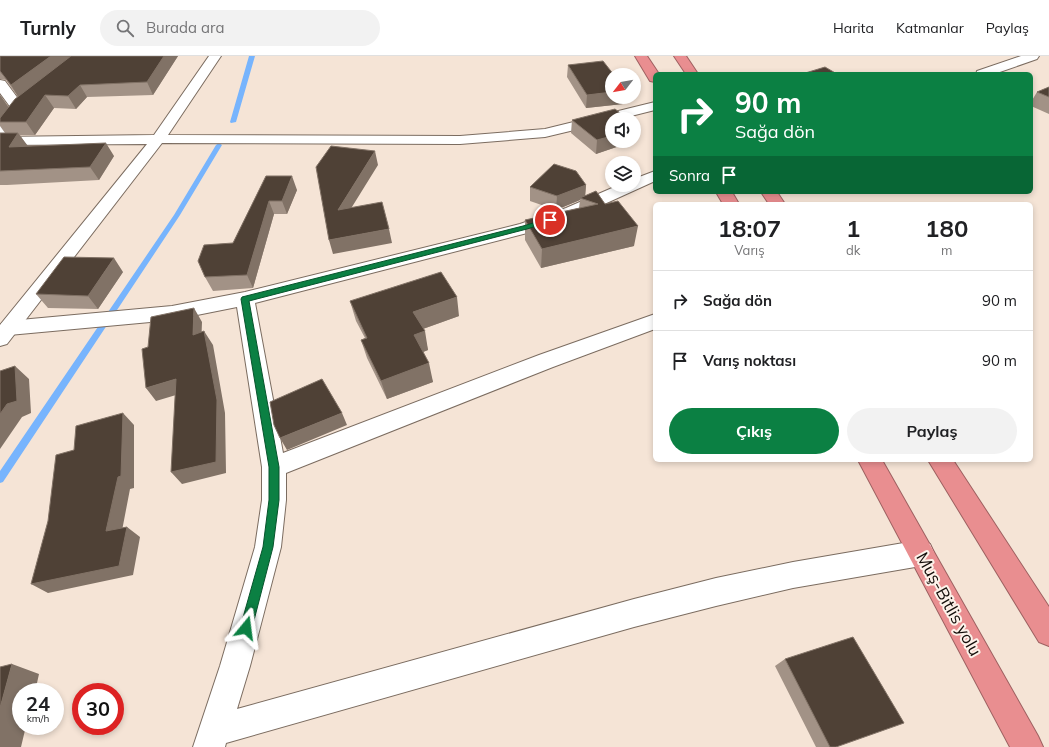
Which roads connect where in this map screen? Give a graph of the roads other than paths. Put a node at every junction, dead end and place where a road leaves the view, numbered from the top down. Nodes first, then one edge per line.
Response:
1 (215, 56) edge
2 (642, 56) edge
3 (680, 56) edge
4 (1033, 56) edge
5 (691, 72) edge
6 (988, 72) edge
7 (653, 75) edge
8 (0, 84) edge
9 (30, 99) edge
10 (653, 106) edge
11 (18, 108) junction
12 (0, 132) edge
13 (158, 139) junction
14 (0, 141) edge
15 (653, 177) edge
16 (641, 182) edge
17 (617, 192) edge
18 (245, 299) junction
19 (653, 322) edge
20 (5, 334) edge
21 (871, 462) edge
22 (941, 462) edge
23 (274, 467) junction
24 (921, 552) junction
25 (1049, 632) edge
26 (212, 739) edge
27 (1027, 747) edge

1 - 13 street
2 - 7 highway
3 - 5 highway
4 - 6 street
8 - 11 street
9 - 11 street
10 - 13 street
11 - 12 street
13 - 14 street
13 - 20 street
15 - 16 street
17 - 18 street
18 - 20 street
18 - 23 street
19 - 23 street
21 - 24 highway, Muş-Bitlis yolu
22 - 25 highway
23 - 26 street
24 - 26 street
24 - 27 highway, Muş-Bitlis yolu

